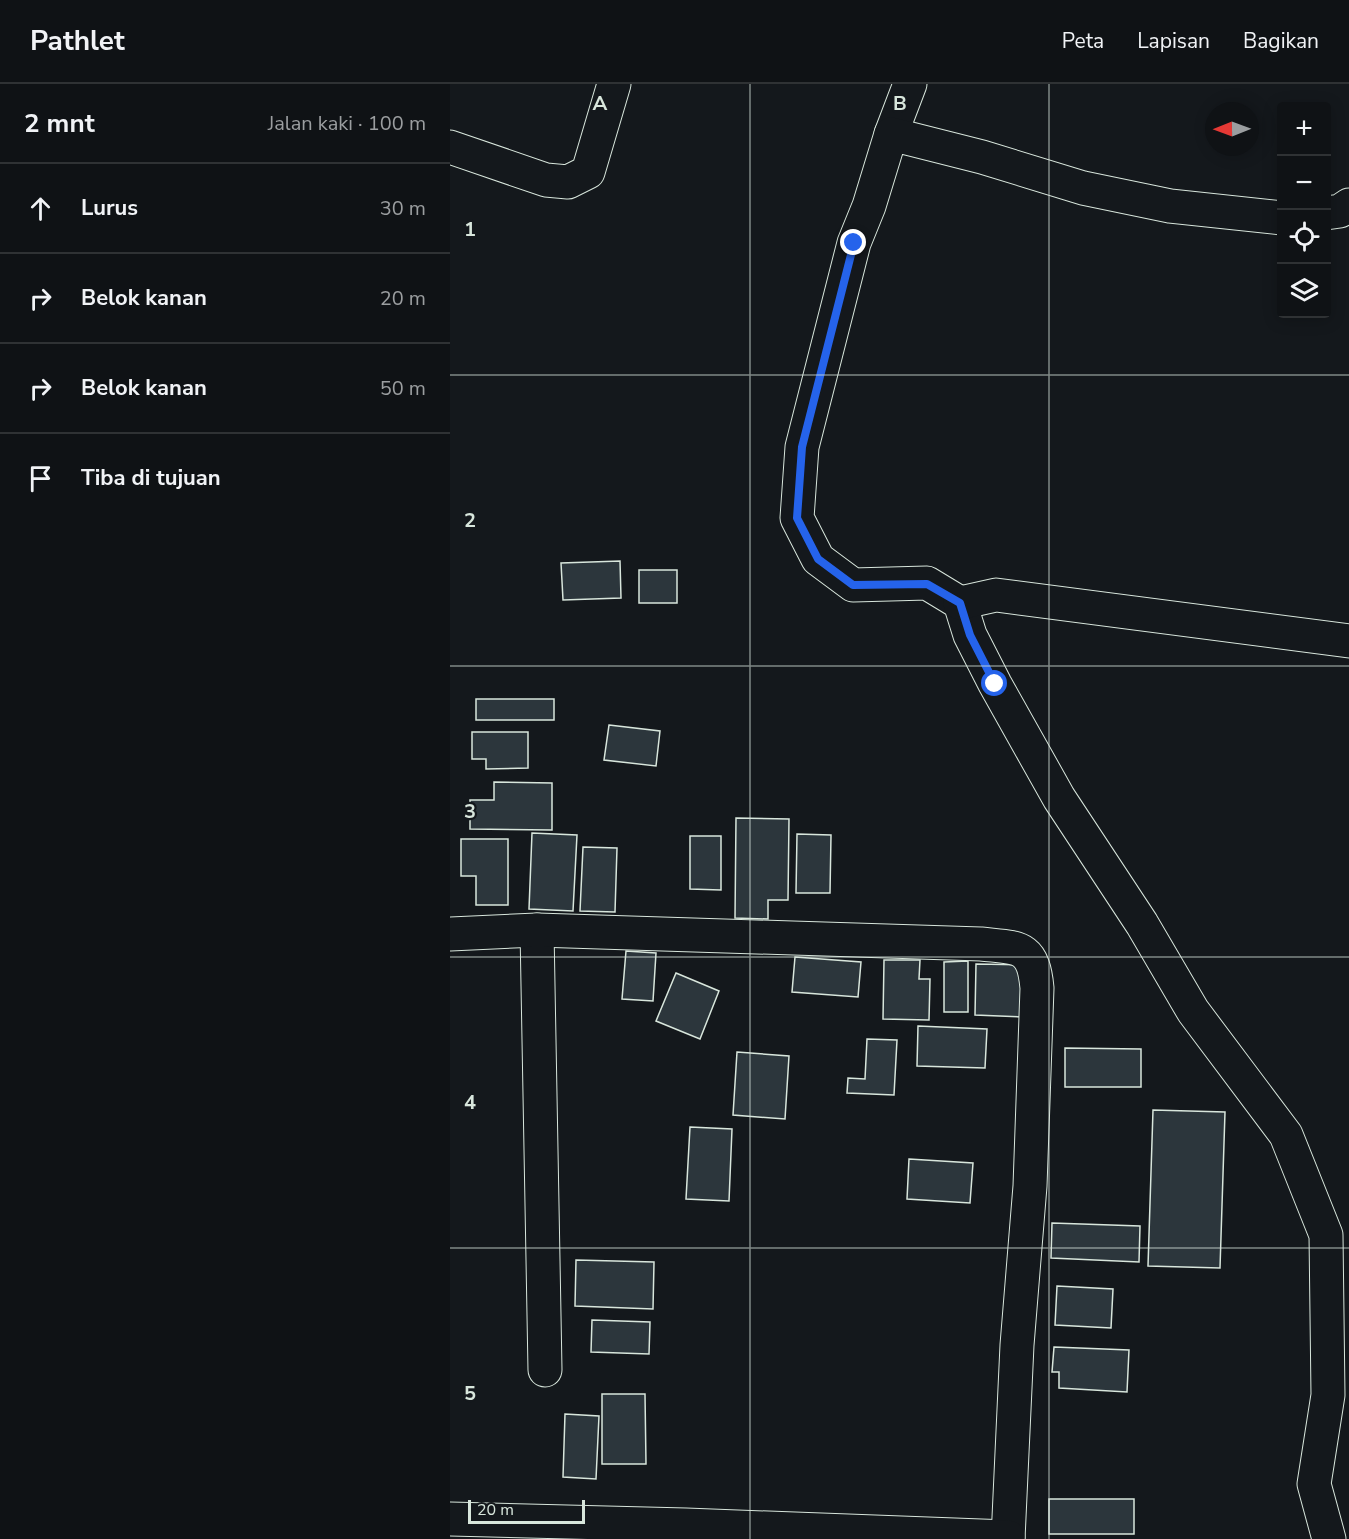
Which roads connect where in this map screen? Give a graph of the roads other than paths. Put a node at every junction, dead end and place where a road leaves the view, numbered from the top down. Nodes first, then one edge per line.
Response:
1 (614, 84) edge
2 (910, 84) edge
3 (891, 134) junction
4 (450, 147) edge
5 (1349, 205) edge
6 (1331, 212) edge
7 (1277, 218) edge
8 (960, 603) junction
9 (1349, 641) edge
10 (450, 927) edge
11 (537, 930) junction
12 (450, 934) edge
13 (545, 1370) dead end
14 (450, 1519) edge
15 (1008, 1538) edge
16 (1329, 1539) edge

1 - 4 street
2 - 3 street
3 - 7 street
3 - 8 street
5 - 6 street
8 - 9 street
8 - 16 street
10 - 12 street
11 - 12 street
11 - 13 street
11 - 15 street
14 - 15 street

